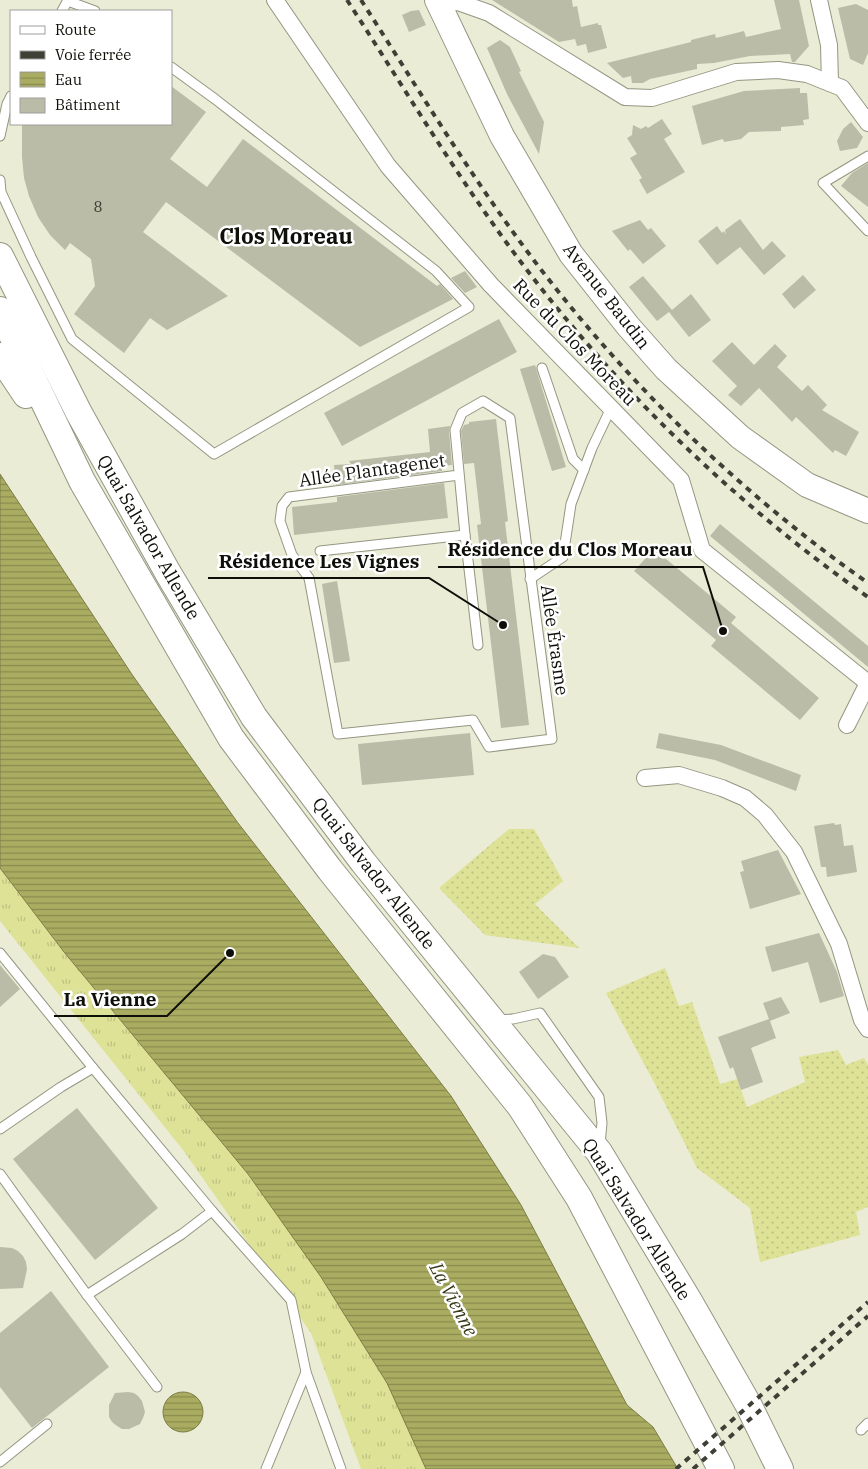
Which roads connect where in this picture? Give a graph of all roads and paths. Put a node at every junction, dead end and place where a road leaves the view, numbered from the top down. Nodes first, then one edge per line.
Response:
1 (68, 0) edge
2 (275, 0) edge
3 (819, 0) edge
4 (437, 2) edge
5 (93, 10) edge
6 (172, 68) edge
7 (830, 83) junction
8 (10, 98) edge
9 (868, 123) edge
10 (0, 136) edge
11 (868, 156) edge
12 (0, 180) edge
13 (868, 231) edge
14 (0, 256) edge
15 (0, 310) edge
16 (0, 356) edge
17 (542, 368) dead end
18 (611, 408) junction
19 (584, 470) junction
20 (459, 475) junction
21 (82, 480) junction
22 (868, 512) edge
23 (465, 535) junction
24 (320, 551) dead end
25 (530, 579) junction
26 (478, 645) dead end
27 (868, 683) edge
28 (847, 725) dead end
29 (552, 740) joint
30 (645, 778) dead end
31 (0, 952) edge
32 (492, 1020) junction
33 (868, 1029) edge
34 (93, 1068) junction
35 (0, 1129) edge
36 (599, 1152) junction
37 (0, 1174) edge
38 (212, 1211) junction
39 (87, 1295) junction
40 (306, 1372) junction
41 (157, 1387) dead end
42 (868, 1423) edge
43 (47, 1424) dead end
44 (861, 1430) dead end
45 (0, 1461) edge
46 (266, 1469) edge
47 (341, 1469) edge
48 (721, 1469) edge
49 (780, 1469) edge

1 - 5 lane
2 - 18 street, Rue du Clos Moreau
3 - 7 street
4 - 7 street
4 - 22 main road, Avenue Baudin
6 - 12 lane
7 - 9 street
8 - 10 lane
11 - 13 lane
14 - 32 main road, Quai Salvador Allende
15 - 21 main road, Quai Salvador Allende
16 - 21 main road
17 - 19 lane
18 - 19 lane
18 - 27 street, Rue du Clos Moreau
19 - 25 lane
20 - 23 lane, Allée Érasme
20 - 25 lane, Allée Érasme
20 - 29 lane, Allée Plantagenet
21 - 48 main road, Quai Salvador Allende
23 - 24 lane
23 - 26 lane, Allée Érasme
25 - 29 lane, Allée Érasme
27 - 28 street, Rue du Clos Moreau
30 - 33 street
31 - 34 lane
32 - 36 main road, Quai Salvador Allende
32 - 36 lane
34 - 35 lane
34 - 38 lane
36 - 49 main road, Quai Salvador Allende
37 - 39 lane
38 - 39 lane
38 - 40 lane
39 - 41 lane
40 - 46 lane
40 - 47 lane
42 - 44 lane
43 - 45 lane

